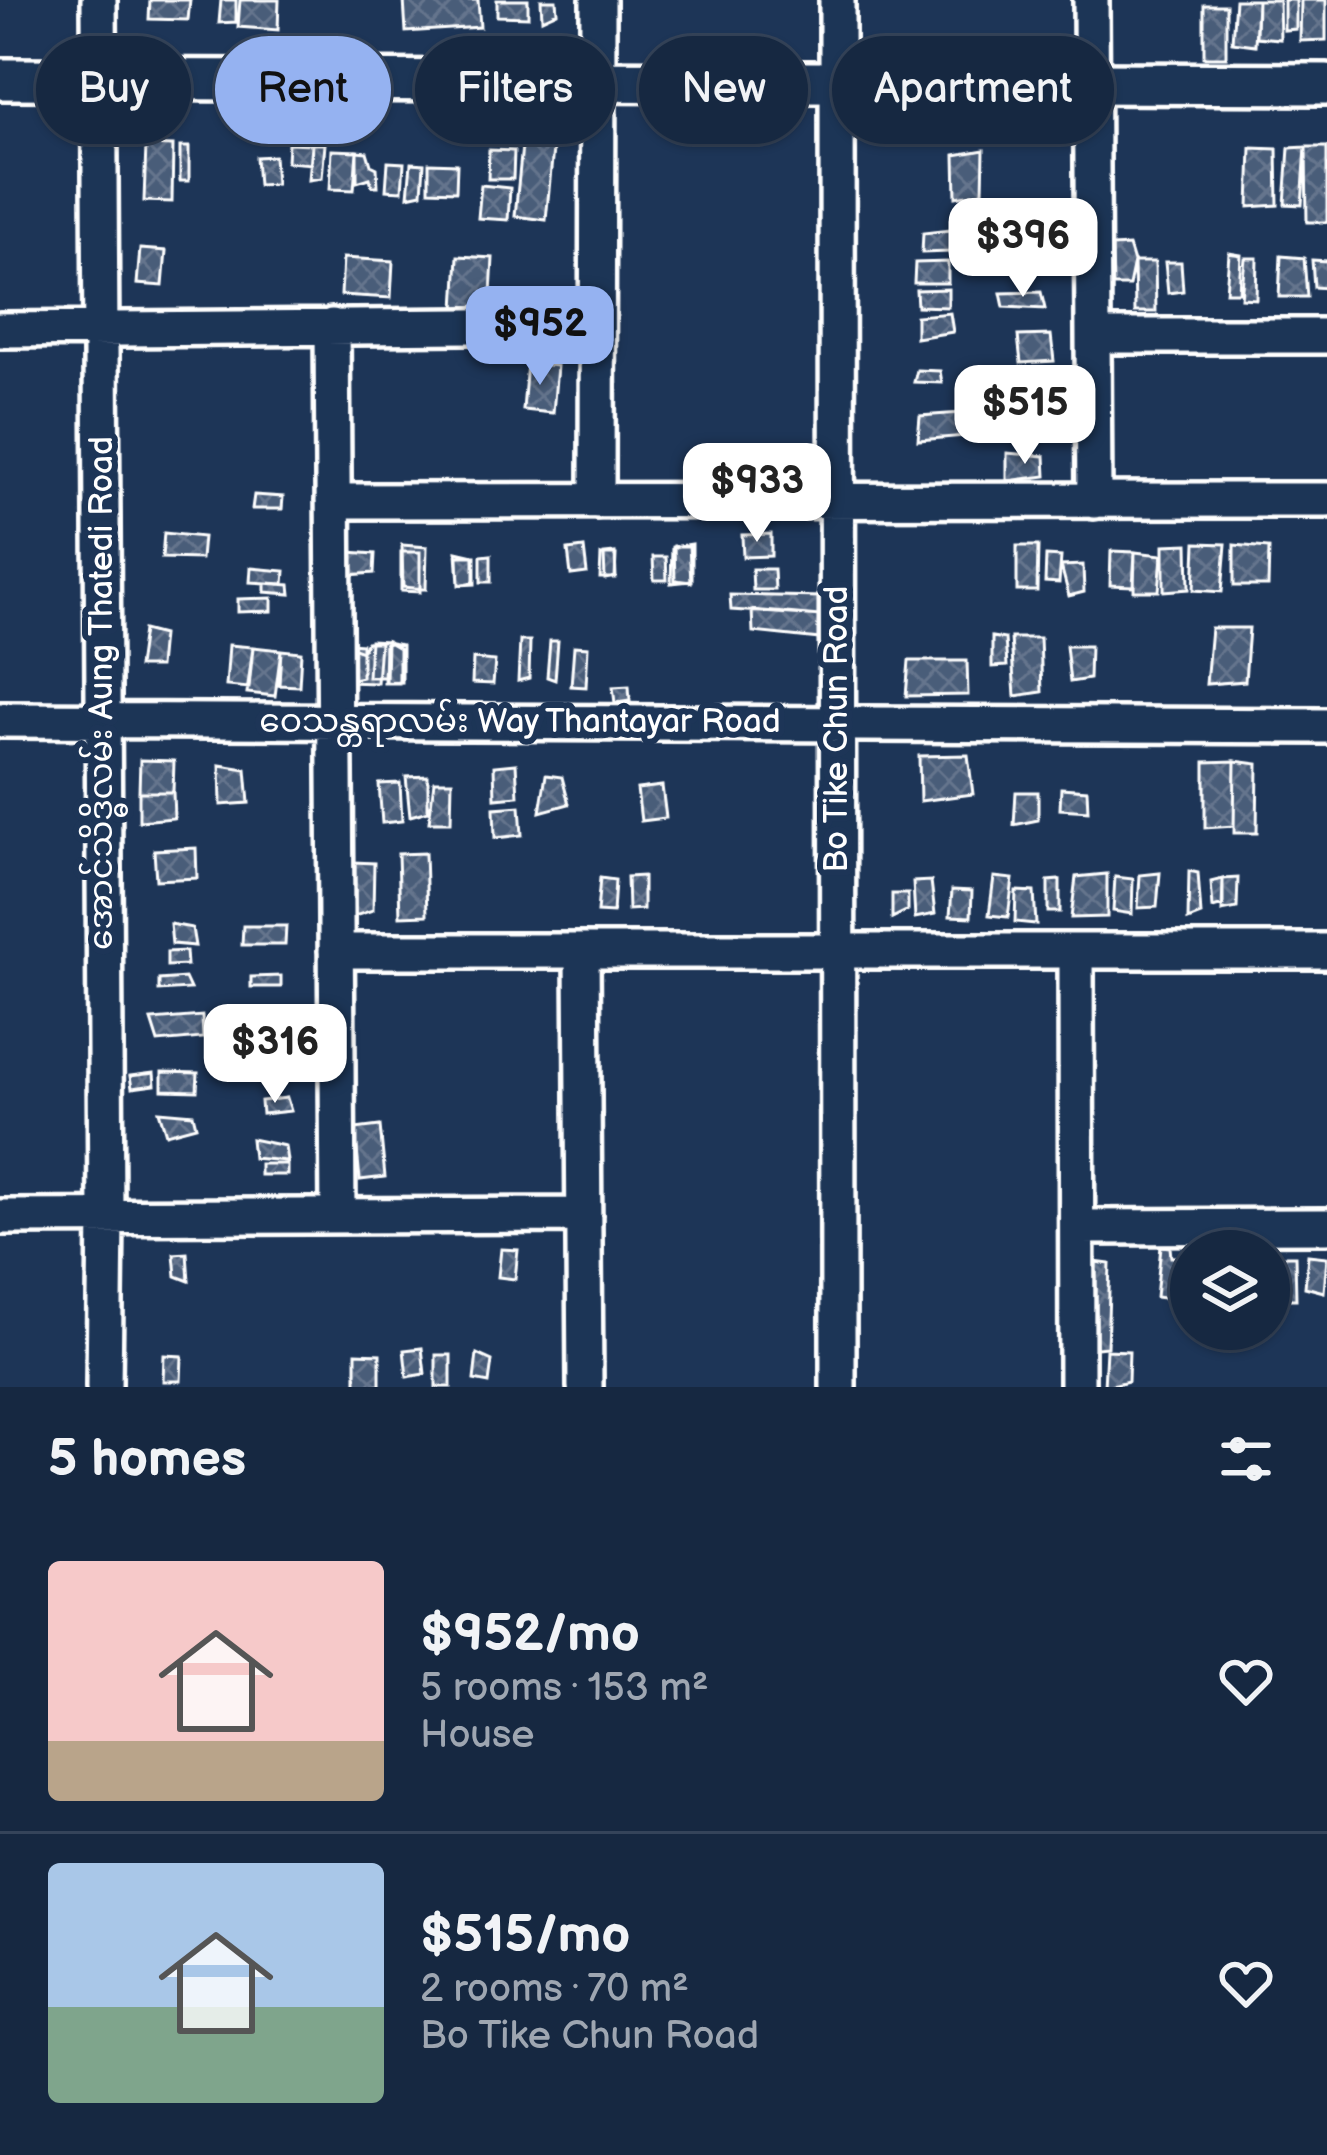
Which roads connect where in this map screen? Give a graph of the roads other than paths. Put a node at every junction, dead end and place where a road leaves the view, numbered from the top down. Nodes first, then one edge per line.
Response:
1 (99, 0) edge
2 (598, 0) edge
3 (837, 0) edge
4 (1091, 0) edge
5 (98, 36) edge
6 (598, 36) edge
7 (837, 36) edge
8 (1091, 36) edge
9 (0, 79) edge
10 (36, 79) edge
11 (191, 80) edge
12 (415, 81) edge
13 (615, 82) edge
14 (832, 82) edge
15 (1114, 83) edge
16 (1327, 84) edge
17 (98, 144) edge
18 (597, 144) edge
19 (837, 144) edge
20 (1092, 144) edge
21 (597, 325) junction
22 (332, 326) junction
23 (100, 329) junction
24 (0, 330) edge
25 (1093, 336) junction
26 (1327, 336) edge
27 (1094, 500) junction
28 (1327, 500) edge
29 (333, 501) junction
30 (597, 501) junction
31 (836, 501) junction
32 (0, 720) edge
33 (103, 720) junction
34 (335, 721) junction
35 (837, 723) junction
36 (1327, 726) edge
37 (582, 951) junction
38 (839, 951) junction
39 (1076, 951) junction
40 (1327, 951) edge
41 (336, 952) junction
42 (584, 1215) junction
43 (106, 1216) junction
44 (338, 1216) junction
45 (0, 1217) edge
46 (1327, 1226) edge
47 (1077, 1227) junction
48 (104, 1387) edge
49 (585, 1387) edge
50 (838, 1387) edge
51 (1077, 1387) edge

1 - 5 street, အောင်သိဒ္ဓိလမ်း Aung Thatedi Road
2 - 6 street
3 - 7 street, Bo Tike Chun Road
4 - 8 street
9 - 10 street
11 - 12 street
13 - 14 street
15 - 16 street
17 - 23 street, အောင်သိဒ္ဓိလမ်း Aung Thatedi Road
18 - 21 street
19 - 31 street, Bo Tike Chun Road
20 - 25 street
21 - 22 street
21 - 30 street
22 - 23 street
22 - 29 street
23 - 24 street
23 - 33 street, အောင်သိဒ္ဓိလမ်း Aung Thatedi Road
25 - 26 street
25 - 27 street
27 - 28 street
27 - 31 street
29 - 30 street
29 - 34 street
30 - 31 street
31 - 35 street, Bo Tike Chun Road
32 - 33 street, ဝေသန္တရာလမ်း Way Thantayar Road
33 - 34 street, ဝေသန္တရာလမ်း Way Thantayar Road
33 - 43 street, အောင်သိဒ္ဓိလမ်း Aung Thatedi Road
34 - 35 street, ဝေသန္တရာလမ်း Way Thantayar Road
34 - 41 street
35 - 36 street, ဝေသန္တရာလမ်း Way Thantayar Road
35 - 38 street, Bo Tike Chun Road
37 - 38 street
37 - 41 street
37 - 42 street
38 - 39 street
38 - 50 street, Bo Tike Chun Road
39 - 40 street
39 - 47 street
41 - 44 street
42 - 44 street
42 - 49 street
43 - 44 street
43 - 45 street
43 - 48 street, အောင်သိဒ္ဓိလမ်း Aung Thatedi Road
46 - 47 street
47 - 51 street

